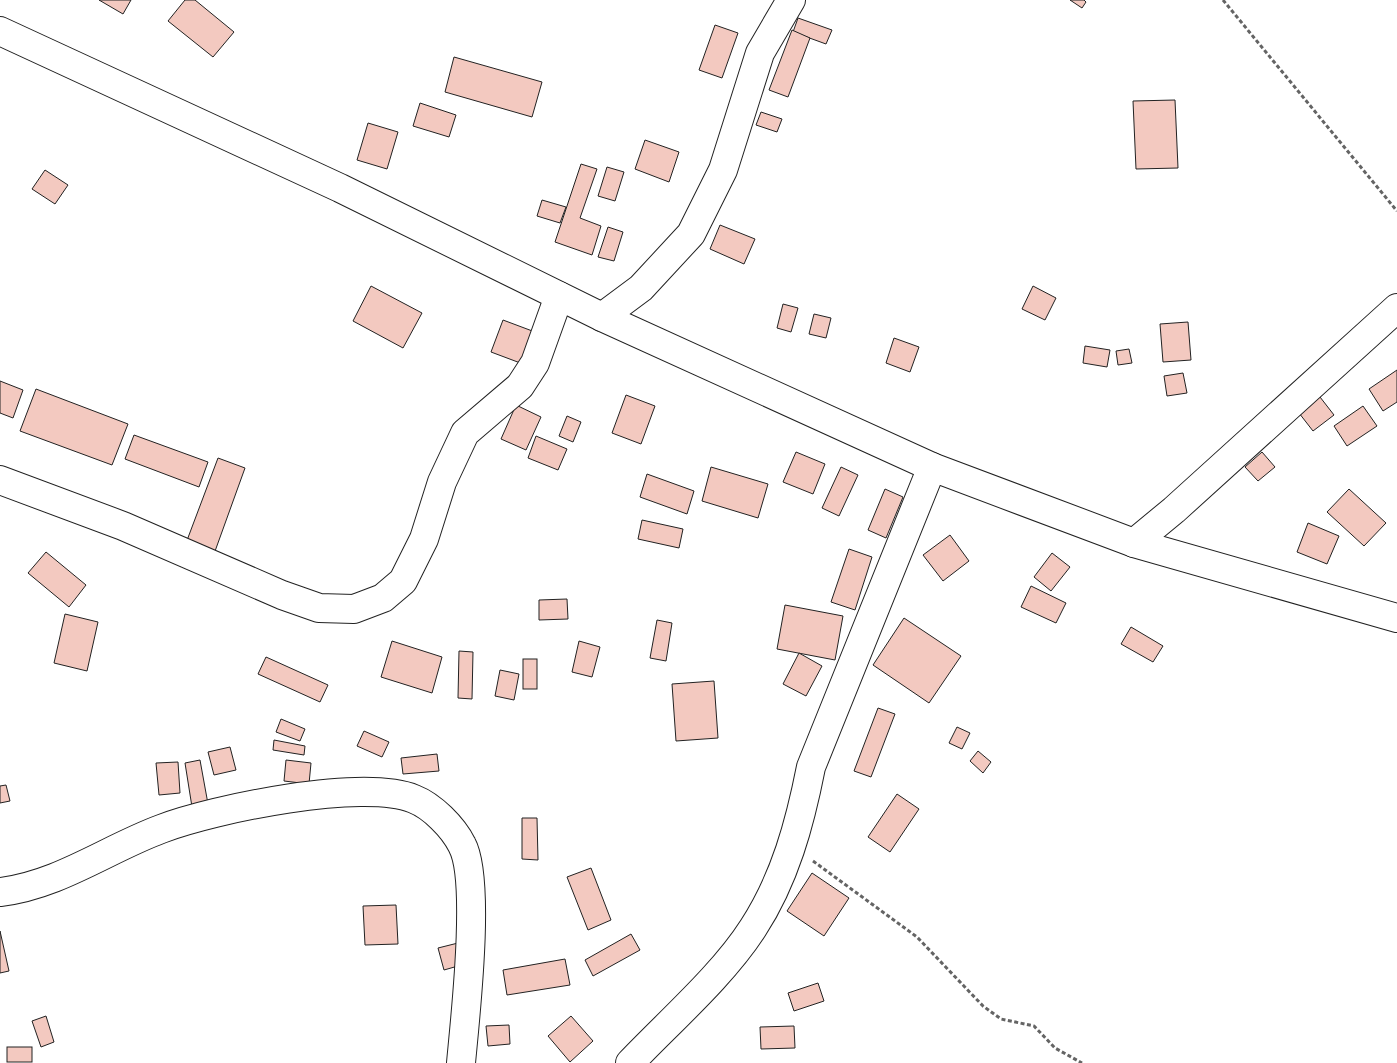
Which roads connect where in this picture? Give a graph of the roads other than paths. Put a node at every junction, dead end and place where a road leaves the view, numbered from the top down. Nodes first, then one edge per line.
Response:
1 (791, 0) edge
2 (0, 31) edge
3 (559, 296) junction
4 (1397, 308) edge
5 (602, 317) junction
6 (932, 467) junction
7 (0, 480) edge
8 (1134, 543) junction
9 (1397, 618) edge
10 (0, 892) edge
11 (460, 1063) edge
12 (630, 1063) edge

1 - 5 street
2 - 3 street
3 - 5 street
3 - 7 street
4 - 8 street
5 - 6 street
6 - 8 street
6 - 12 street
8 - 9 street
10 - 11 street

